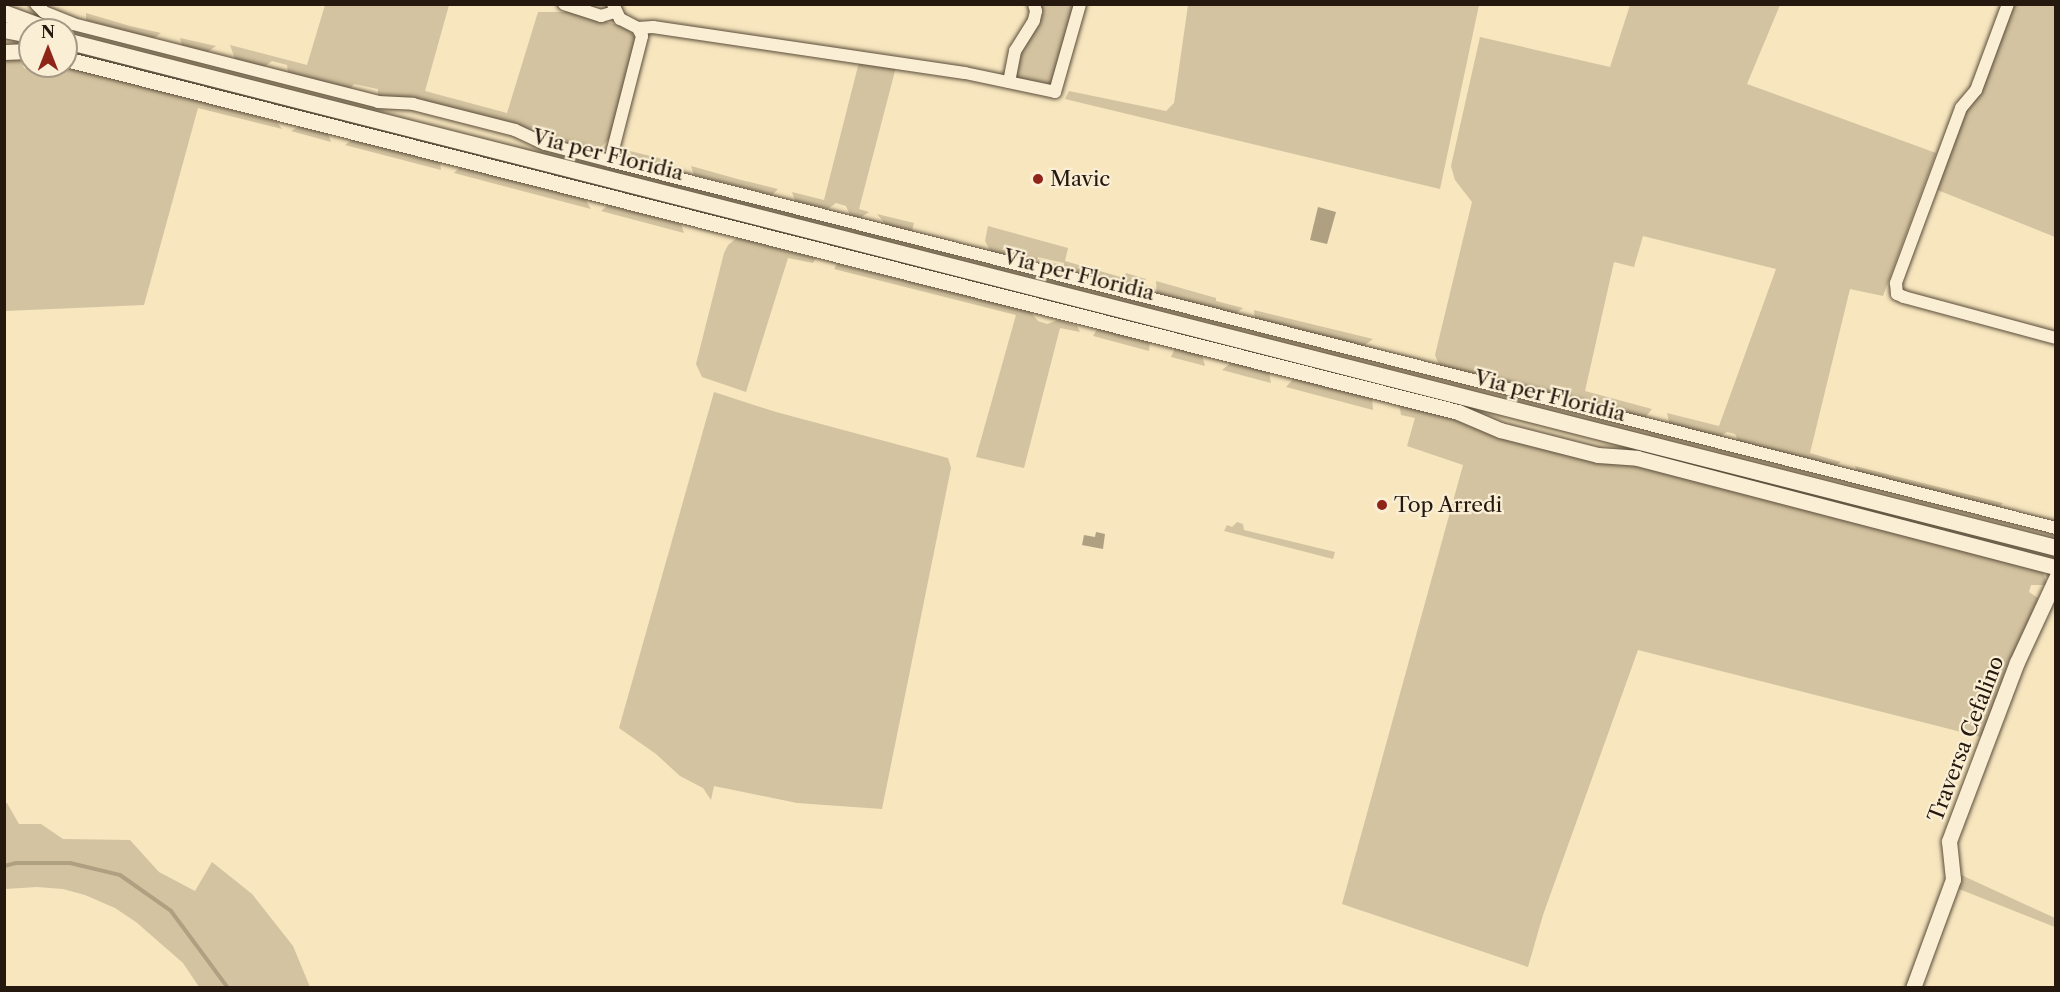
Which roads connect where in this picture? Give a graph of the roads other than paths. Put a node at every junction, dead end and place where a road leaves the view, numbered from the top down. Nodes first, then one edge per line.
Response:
1 (36, 4) edge
2 (564, 4) edge
3 (1034, 4) edge
4 (1080, 4) edge
5 (2008, 4) edge
6 (614, 8) edge
7 (638, 28) junction
8 (78, 41) edge
9 (78, 43) edge
10 (91, 46) junction
11 (78, 62) edge
12 (1009, 82) junction
13 (610, 161) junction
14 (2055, 338) edge
15 (2055, 528) edge
16 (2055, 548) edge
17 (2055, 567) edge
18 (2055, 578) edge
19 (1912, 987) edge

1 - 13 street
2 - 6 street
3 - 12 street
4 - 12 street
5 - 14 street
6 - 7 street
7 - 12 street
7 - 13 street
8 - 10 main road
9 - 10 main road
10 - 16 main road, Via per Floridia
11 - 17 street
13 - 15 street
18 - 19 street, Traversa Cefalino

